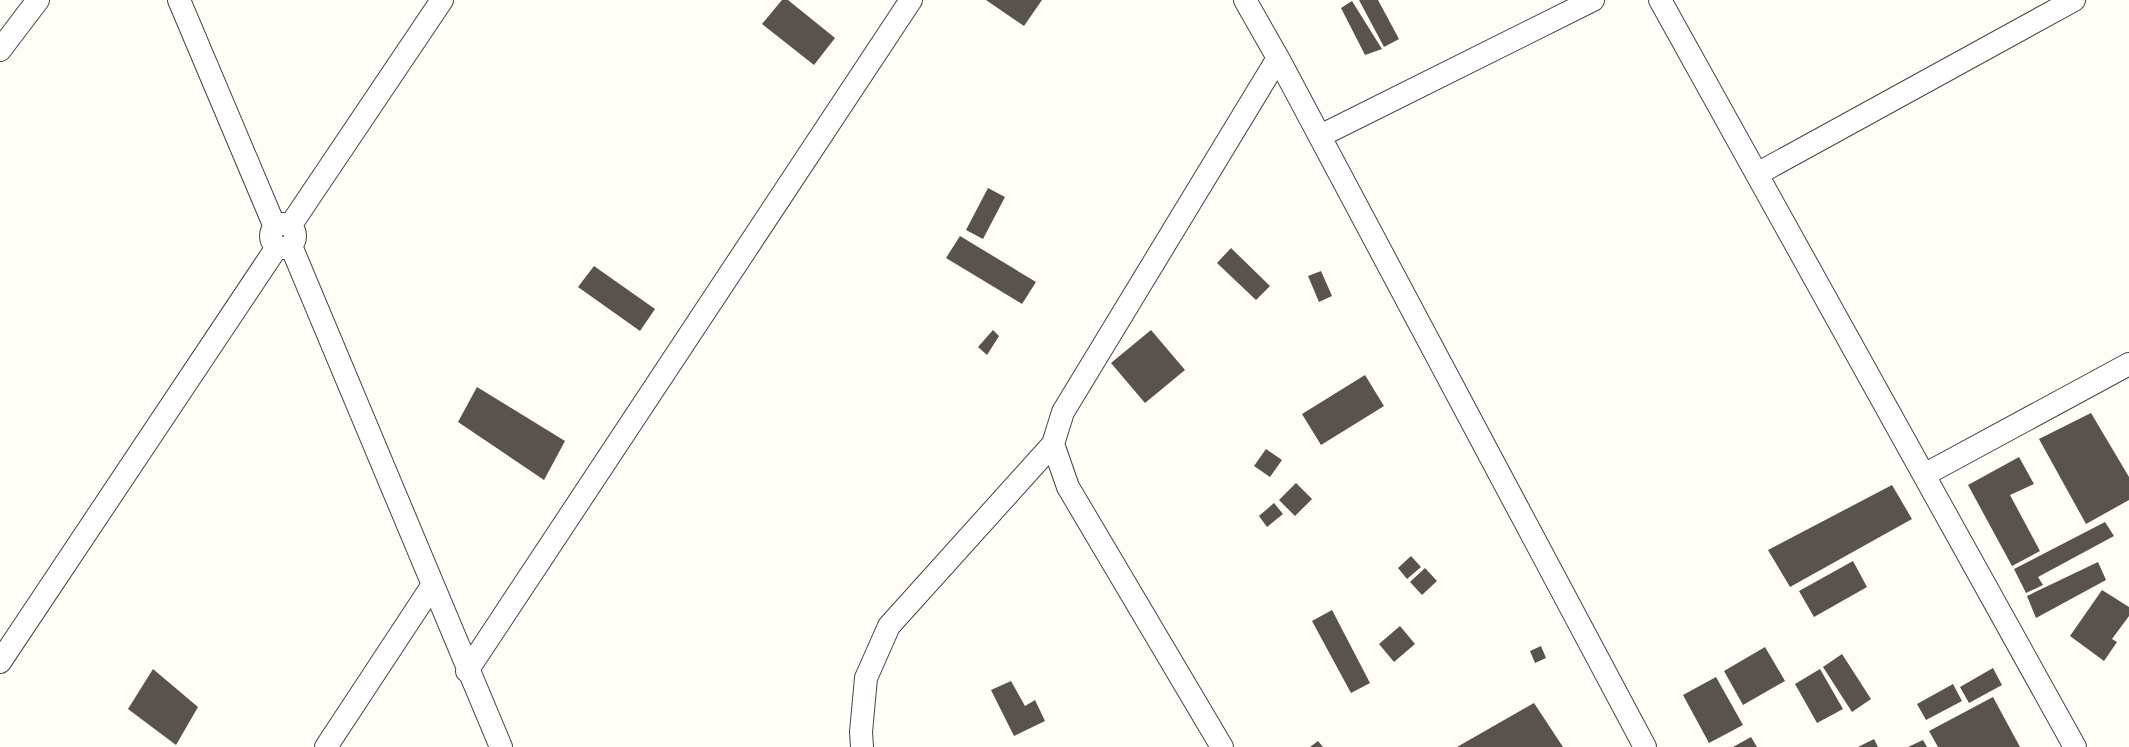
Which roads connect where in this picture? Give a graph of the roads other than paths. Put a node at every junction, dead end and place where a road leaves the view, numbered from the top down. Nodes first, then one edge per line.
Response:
1 (38, 0) edge
2 (179, 0) edge
3 (442, 0) edge
4 (911, 0) edge
5 (1245, 0) edge
6 (1593, 0) edge
7 (1660, 0) edge
8 (2072, 1) edge
9 (0, 50) edge
10 (1278, 58) junction
11 (1320, 136) junction
12 (1757, 174) junction
13 (283, 236) junction
14 (2129, 364) edge
15 (1053, 444) junction
16 (1924, 474) junction
17 (432, 586) junction
18 (0, 662) edge
19 (467, 671) junction
20 (326, 747) edge
21 (501, 747) edge
22 (862, 747) edge
23 (1222, 747) edge
24 (1646, 747) edge
25 (2075, 747) edge

1 - 9 street
2 - 13 street
3 - 13 street
4 - 19 street
5 - 10 street
6 - 11 street
7 - 12 street
8 - 12 street
10 - 11 street
10 - 15 street
11 - 24 street
12 - 16 street
13 - 17 street
13 - 18 street
14 - 16 street
15 - 22 street
15 - 23 street
16 - 25 street
17 - 19 street
17 - 20 street
19 - 21 street

